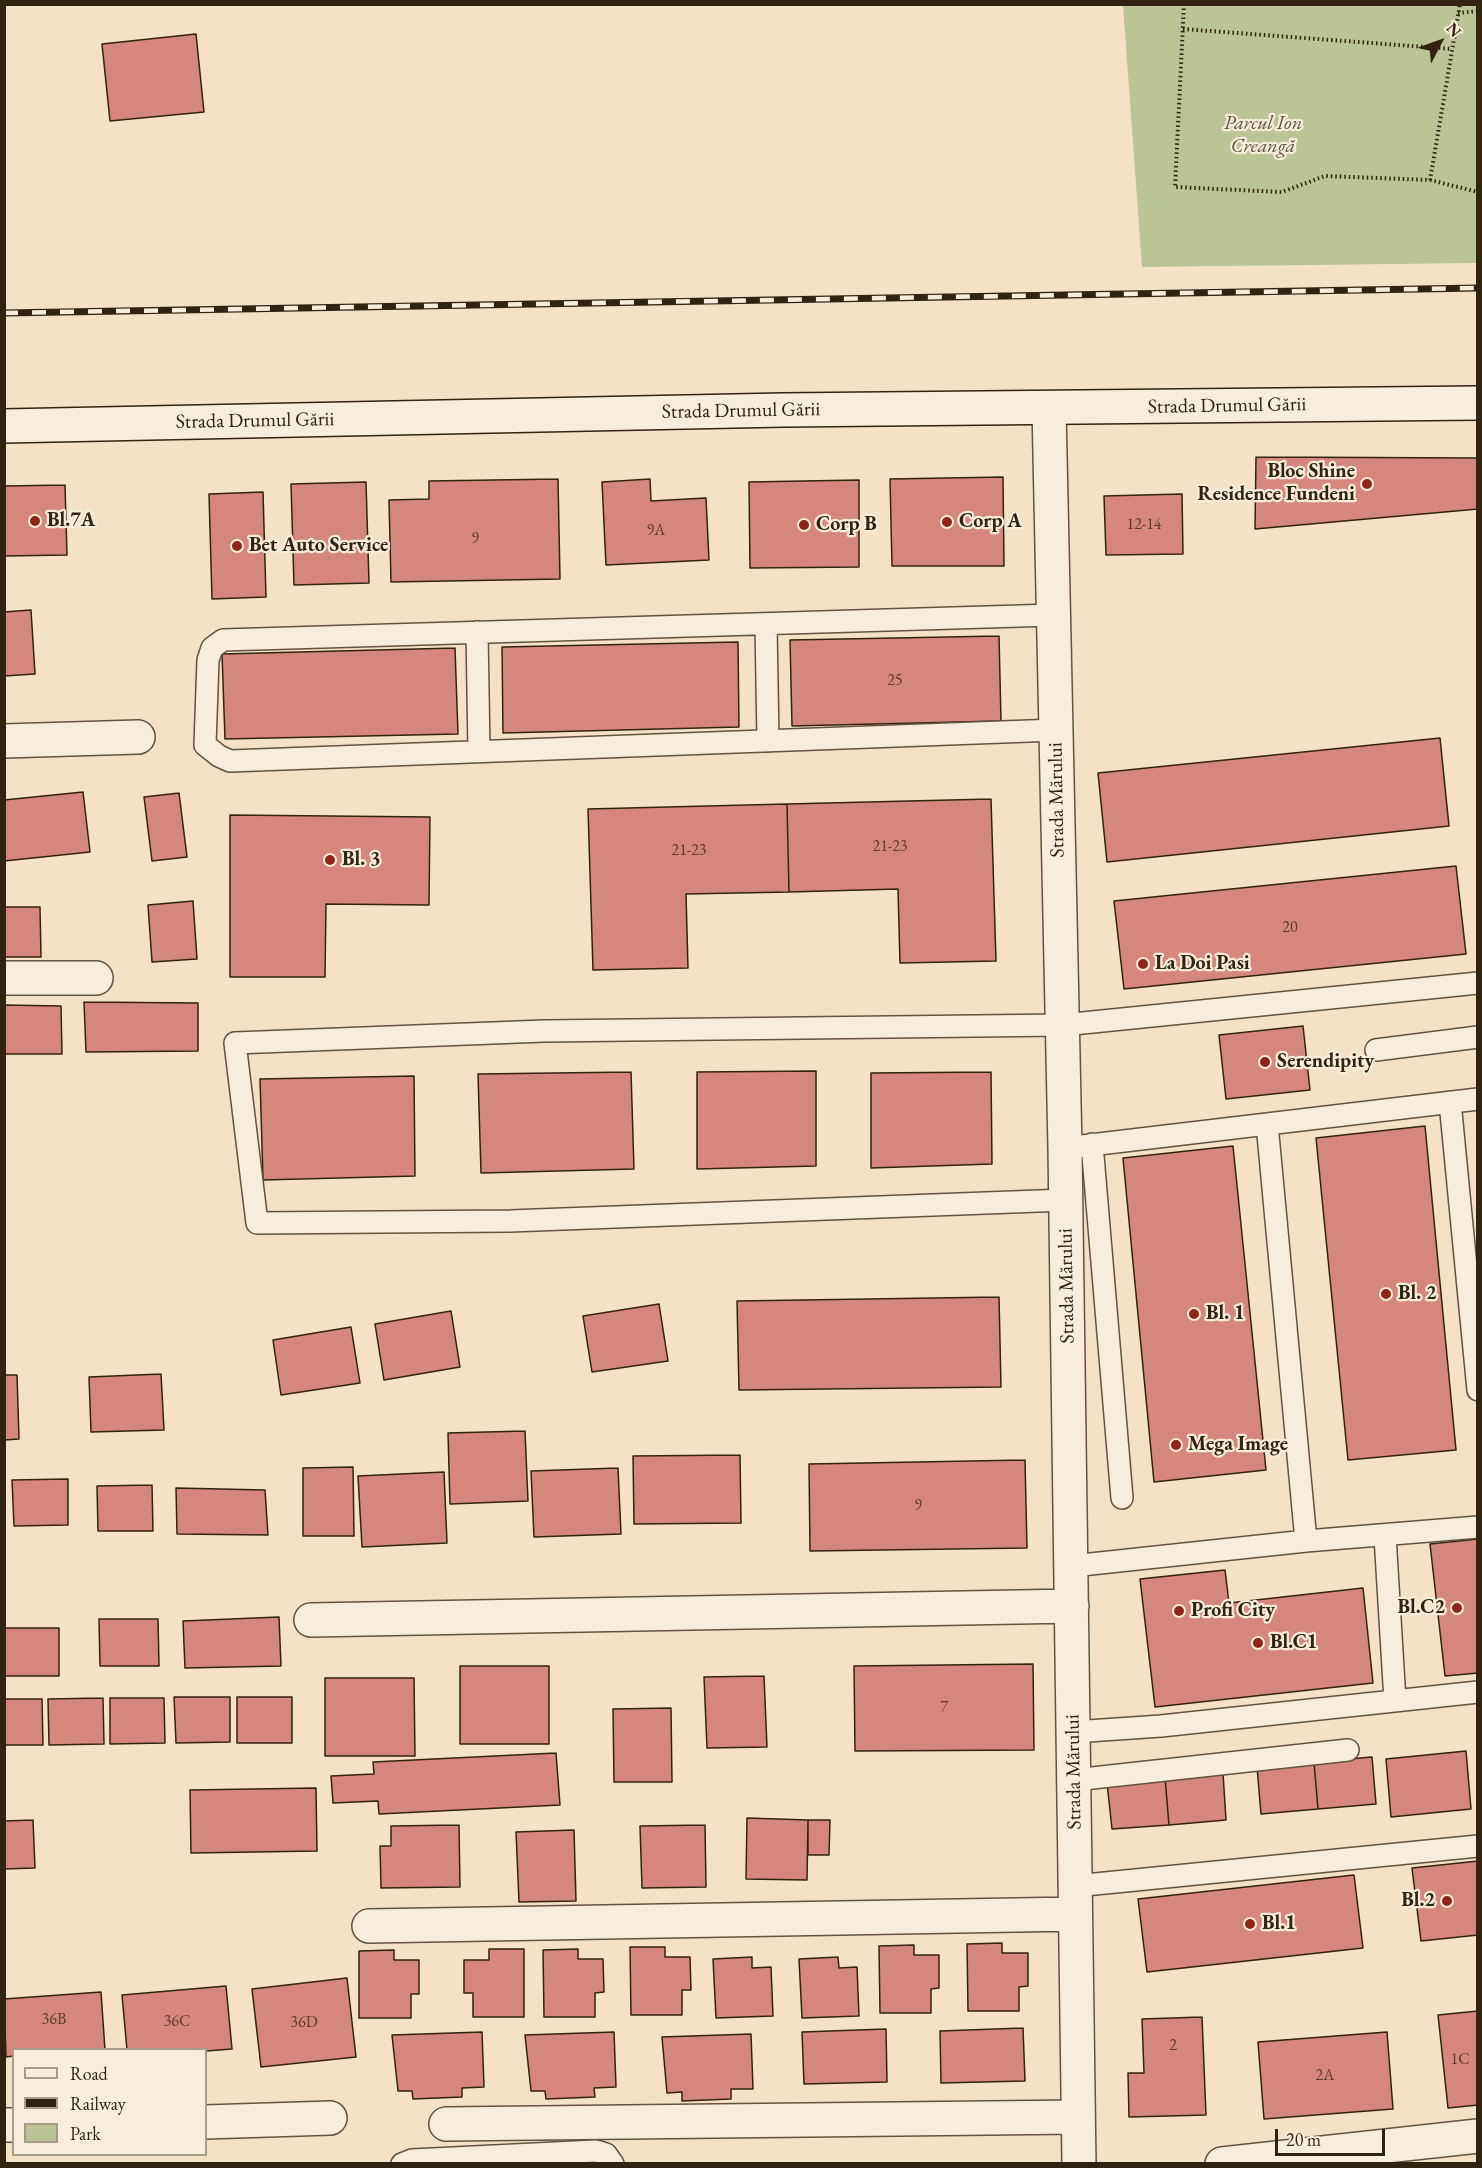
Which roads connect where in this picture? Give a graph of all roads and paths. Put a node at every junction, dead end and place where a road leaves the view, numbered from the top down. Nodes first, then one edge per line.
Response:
1 (1184, 4) edge
2 (1460, 4) edge
3 (1478, 11) edge
4 (1458, 13) junction
5 (1183, 29) junction
6 (1452, 49) junction
7 (1430, 180) junction
8 (1478, 192) edge
9 (1478, 403) edge
10 (1049, 408) junction
11 (4, 426) edge
12 (1053, 615) junction
13 (766, 624) junction
14 (477, 632) junction
15 (1056, 730) junction
16 (138, 737) dead end
17 (4, 741) edge
18 (768, 741) junction
19 (479, 752) junction
20 (4, 978) edge
21 (96, 978) dead end
22 (1478, 983) edge
23 (1063, 1025) junction
24 (1478, 1037) edge
25 (1376, 1050) dead end
26 (1478, 1099) edge
27 (1450, 1102) junction
28 (1267, 1124) junction
29 (1079, 1146) junction
30 (1065, 1200) junction
31 (1478, 1390) edge
32 (1122, 1498) dead end
33 (1478, 1527) edge
34 (1385, 1536) junction
35 (1306, 1541) junction
36 (1072, 1566) junction
37 (1071, 1606) junction
38 (311, 1620) dead end
39 (1478, 1692) edge
40 (1395, 1701) junction
41 (1073, 1732) junction
42 (1348, 1750) dead end
43 (1074, 1780) junction
44 (1478, 1846) edge
45 (1075, 1900) junction
46 (369, 1926) dead end
47 (1078, 2117) junction
48 (330, 2118) dead end
49 (207, 2122) edge
50 (446, 2124) dead end
51 (1478, 2136) edge
52 (402, 2163) edge
53 (613, 2163) edge
54 (1079, 2163) edge
55 (1222, 2163) edge

1 - 5 path
2 - 4 path
3 - 4 path
4 - 6 path
5 - 6 path
5 - 7 path
6 - 7 path
7 - 8 path
9 - 10 street, Strada Drumul Gării
10 - 11 street, Strada Drumul Gării
10 - 12 street, Strada Mărului
12 - 13 lane
12 - 15 street, Strada Mărului
13 - 14 lane
13 - 18 lane
14 - 19 lane
14 - 19 lane
15 - 18 lane
15 - 23 street, Strada Mărului
16 - 17 street
18 - 19 lane
20 - 21 street
22 - 23 lane
23 - 29 street, Strada Mărului
23 - 30 lane
24 - 25 lane
26 - 27 lane
27 - 28 lane
27 - 31 lane
28 - 29 lane
28 - 35 lane
29 - 30 street, Strada Mărului
29 - 32 lane
30 - 36 street, Strada Mărului
33 - 34 lane
34 - 35 lane
34 - 40 lane
35 - 36 lane
36 - 37 street, Strada Mărului
37 - 38 street
37 - 41 street, Strada Mărului
39 - 40 lane
40 - 41 lane
41 - 43 street, Strada Mărului
42 - 43 lane
43 - 45 street, Strada Mărului
44 - 45 lane
45 - 46 street
45 - 47 street, Strada Mărului
47 - 50 street
47 - 54 street, Strada Mărului
48 - 49 street
51 - 55 street
52 - 53 lane

